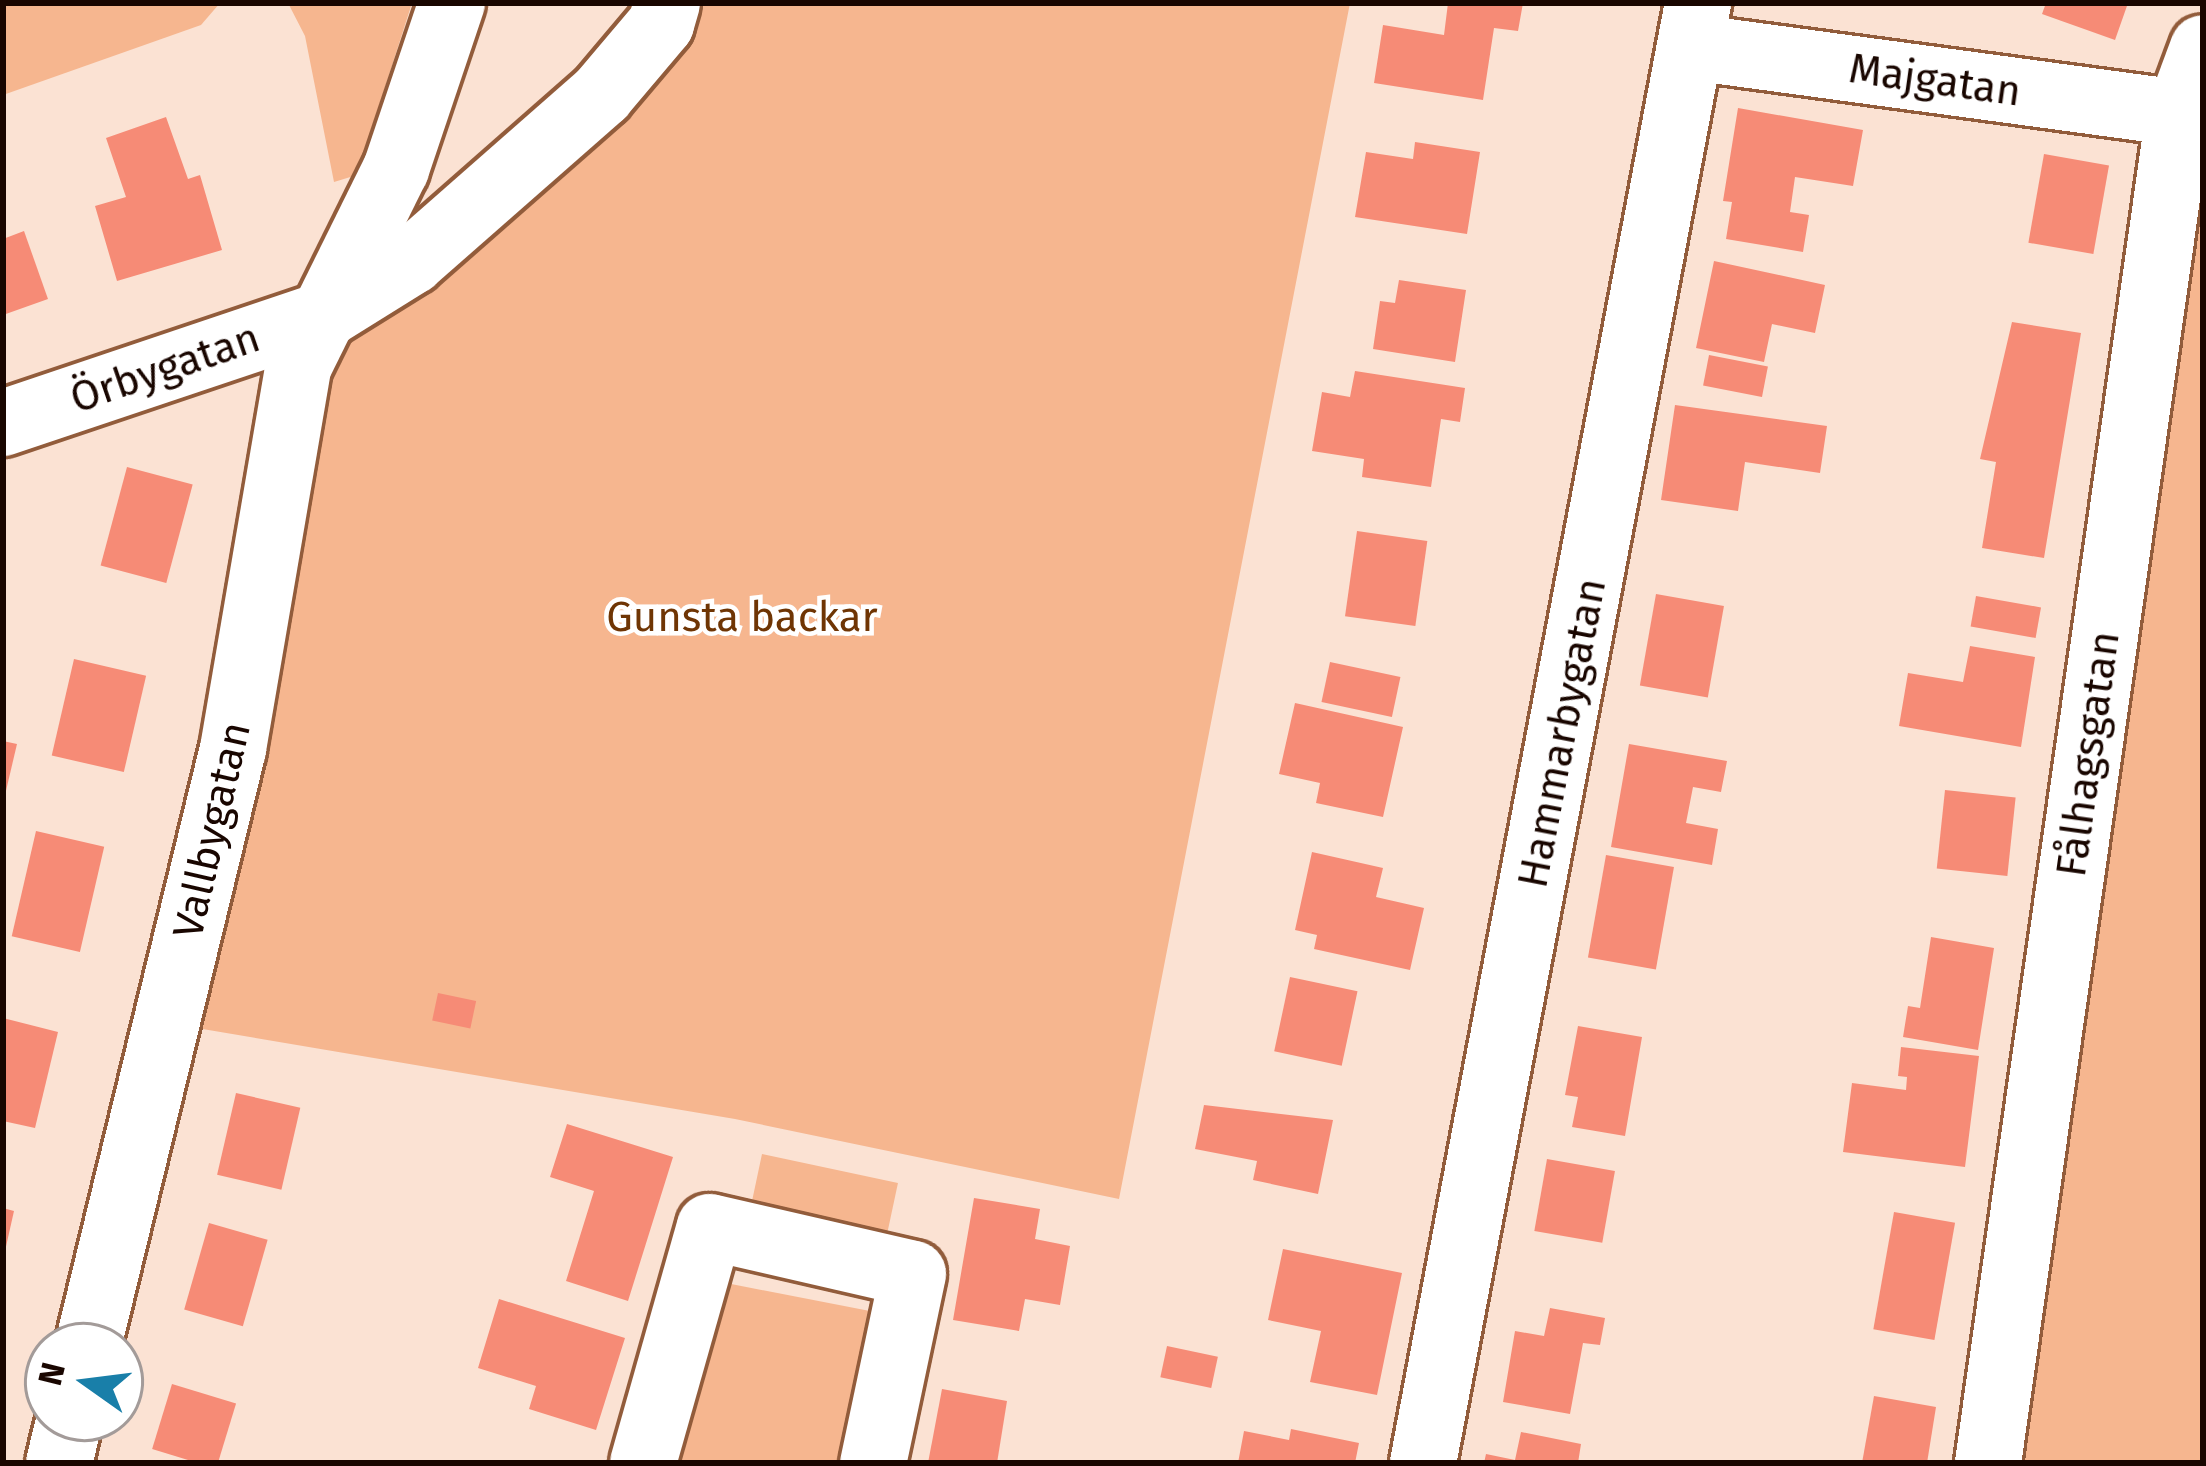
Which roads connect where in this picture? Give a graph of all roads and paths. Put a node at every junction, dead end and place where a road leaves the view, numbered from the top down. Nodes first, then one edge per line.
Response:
1 (452, 3) edge
2 (667, 3) edge
3 (1694, 25) edge
4 (2203, 49) edge
5 (2179, 112) junction
6 (327, 314) junction
7 (3, 423) edge
8 (94, 1322) edge
9 (643, 1463) edge
10 (873, 1463) edge
11 (1423, 1463) edge
12 (1988, 1463) edge

1 - 6 street, Vallbygatan
2 - 6 street, Vallbygatan
3 - 5 street, Majgatan
3 - 11 street, Hammarbygatan
4 - 5 street, Fålhagsgatan
5 - 12 street, Fålhagsgatan
6 - 7 street, Örbygatan
6 - 8 street, Vallbygatan
9 - 10 street

